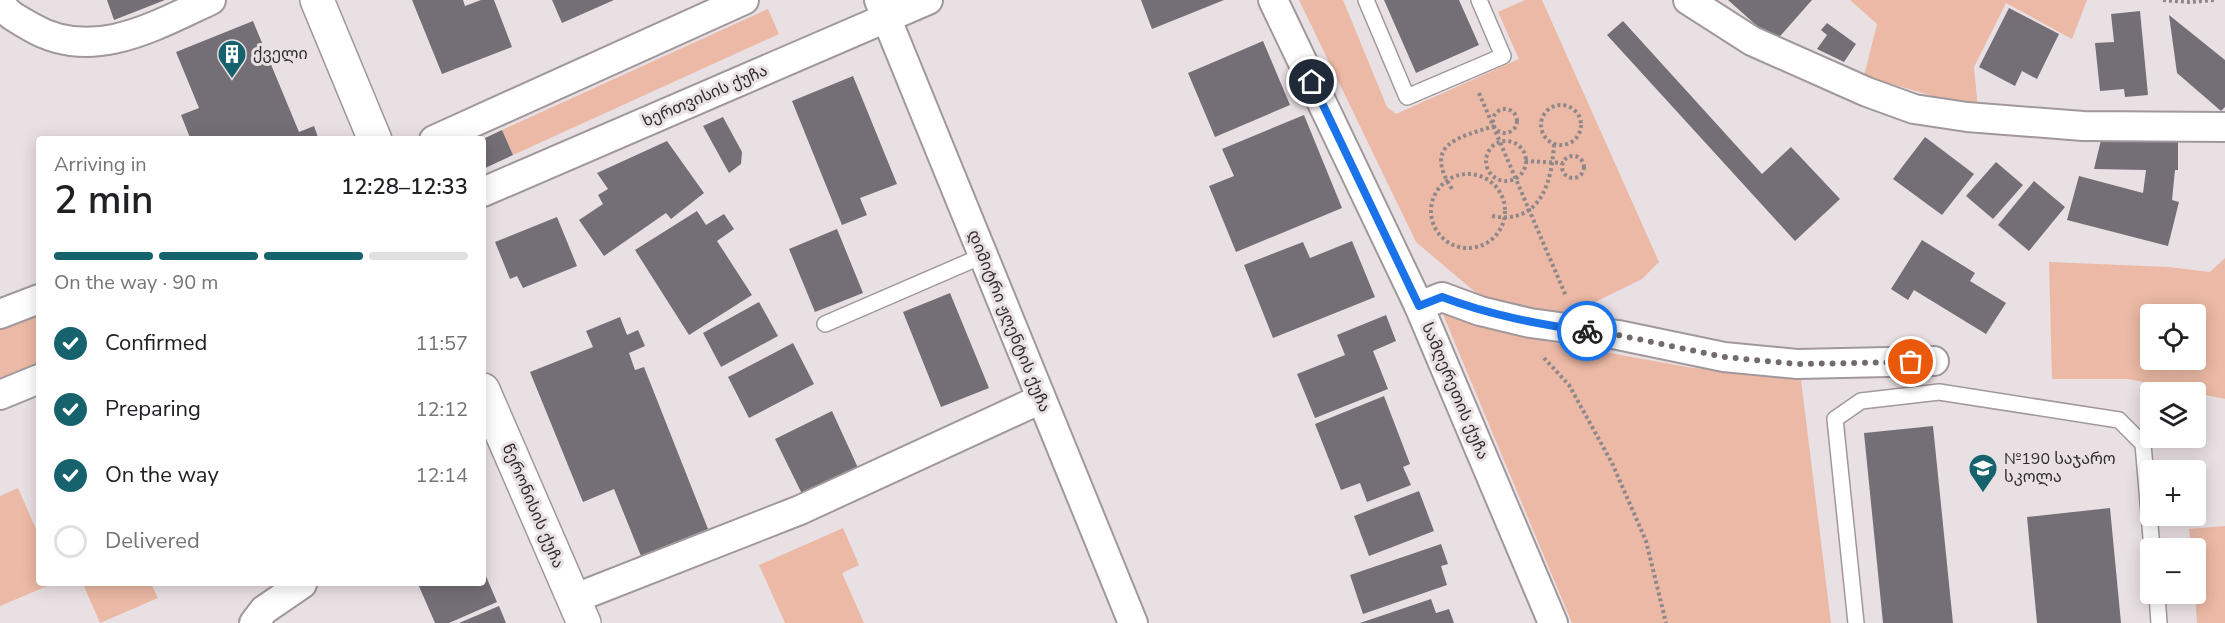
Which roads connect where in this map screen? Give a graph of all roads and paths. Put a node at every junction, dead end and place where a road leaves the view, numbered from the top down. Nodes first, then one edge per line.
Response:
1 (212, 0) edge
2 (317, 0) edge
3 (744, 0) edge
4 (928, 0) edge
5 (1273, 0) edge
6 (1366, 0) edge
7 (1479, 0) edge
8 (1688, 0) edge
9 (2163, 0) edge
10 (2214, 0) edge
11 (0, 1) edge
12 (882, 9) edge
13 (1469, 70) junction
14 (1494, 126) junction
15 (2225, 126) edge
16 (373, 136) edge
17 (443, 136) edge
18 (1499, 142) junction
19 (1554, 144) junction
20 (1526, 161) junction
21 (1553, 162) junction
22 (1563, 163) junction
23 (1515, 178) junction
24 (1446, 180) junction
25 (1495, 180) junction
26 (1452, 189) dead end
27 (486, 191) edge
28 (1529, 210) junction
29 (1492, 216) dead end
30 (1505, 217) junction
31 (982, 256) junction
32 (36, 300) edge
33 (1568, 301) dead end
34 (1419, 306) junction
35 (0, 314) edge
36 (1507, 318) junction
37 (825, 324) dead end
38 (1934, 361) dead end
39 (36, 380) edge
40 (0, 395) edge
41 (486, 397) edge
42 (1041, 399) junction
43 (2151, 538) edge
44 (299, 586) edge
45 (2158, 604) edge
46 (579, 611) edge
47 (254, 623) edge
48 (1133, 623) edge
49 (1552, 623) edge
50 (1666, 623) edge
51 (1856, 623) edge
52 (2159, 623) edge

1 - 11 street
2 - 16 street
3 - 17 street
4 - 12 street, ხერთვისის ქუჩა
5 - 34 street, სამღერეთის ქუჩა
6 - 13 lane
7 - 13 lane
8 - 15 street
9 - 10 path
12 - 27 street, ხერთვისის ქუჩა
12 - 31 street, დიმიტრი ჟღენტის ქუჩა
13 - 14 path
14 - 14 path
14 - 18 path
14 - 24 path
18 - 20 path
18 - 23 path
18 - 25 path
19 - 19 path
19 - 21 path
20 - 21 path
20 - 23 path
21 - 22 path
21 - 28 path
22 - 22 path
23 - 25 path
23 - 28 path
24 - 25 path
24 - 26 path
24 - 30 path
25 - 30 path
28 - 30 path
28 - 33 path
29 - 30 path
31 - 37 lane
31 - 42 street, დიმიტრი ჟღენტის ქუჩა
32 - 35 street
34 - 36 street
34 - 49 street, სამღერეთის ქუჩა
36 - 38 street
36 - 50 path
39 - 40 street
41 - 46 street, წერონისის ქუჩა
42 - 46 street
42 - 48 street, დიმიტრი ჟღენტის ქუჩა
43 - 51 lane
44 - 47 street
45 - 52 lane

